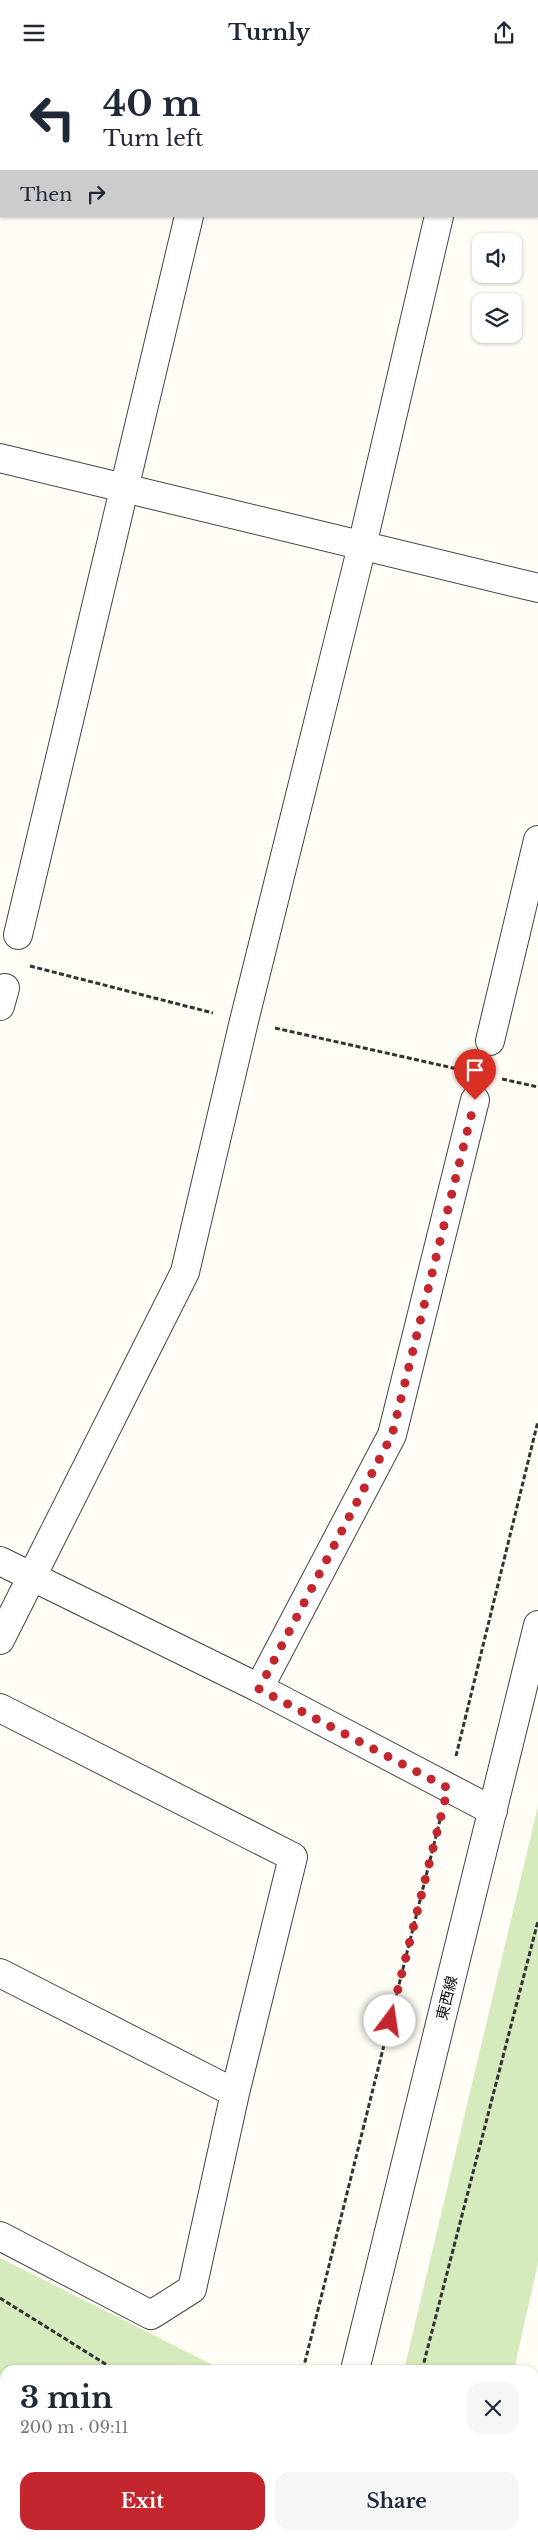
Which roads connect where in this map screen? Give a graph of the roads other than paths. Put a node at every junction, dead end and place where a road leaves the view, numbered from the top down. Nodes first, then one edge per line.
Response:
1 (189, 217) edge
2 (439, 217) edge
3 (0, 458) edge
4 (123, 487) junction
5 (362, 546) junction
6 (538, 588) edge
7 (538, 840) edge
8 (18, 935) dead end
9 (490, 1041) dead end
10 (475, 1100) dead end
11 (0, 1561) edge
12 (32, 1577) junction
13 (538, 1625) edge
14 (0, 1640) edge
15 (259, 1689) junction
16 (0, 1708) edge
17 (493, 1811) junction
18 (0, 1973) edge
19 (235, 2093) junction
20 (0, 2236) edge
21 (356, 2365) edge

1 - 4 street
2 - 5 street
3 - 4 street
4 - 5 street
4 - 8 street
5 - 6 street
5 - 12 street
7 - 9 street
10 - 15 street
11 - 12 street
12 - 14 street
12 - 15 street
13 - 17 street, 東西線
15 - 17 street
16 - 19 street
17 - 21 street, 東西線
18 - 19 street
19 - 20 street

